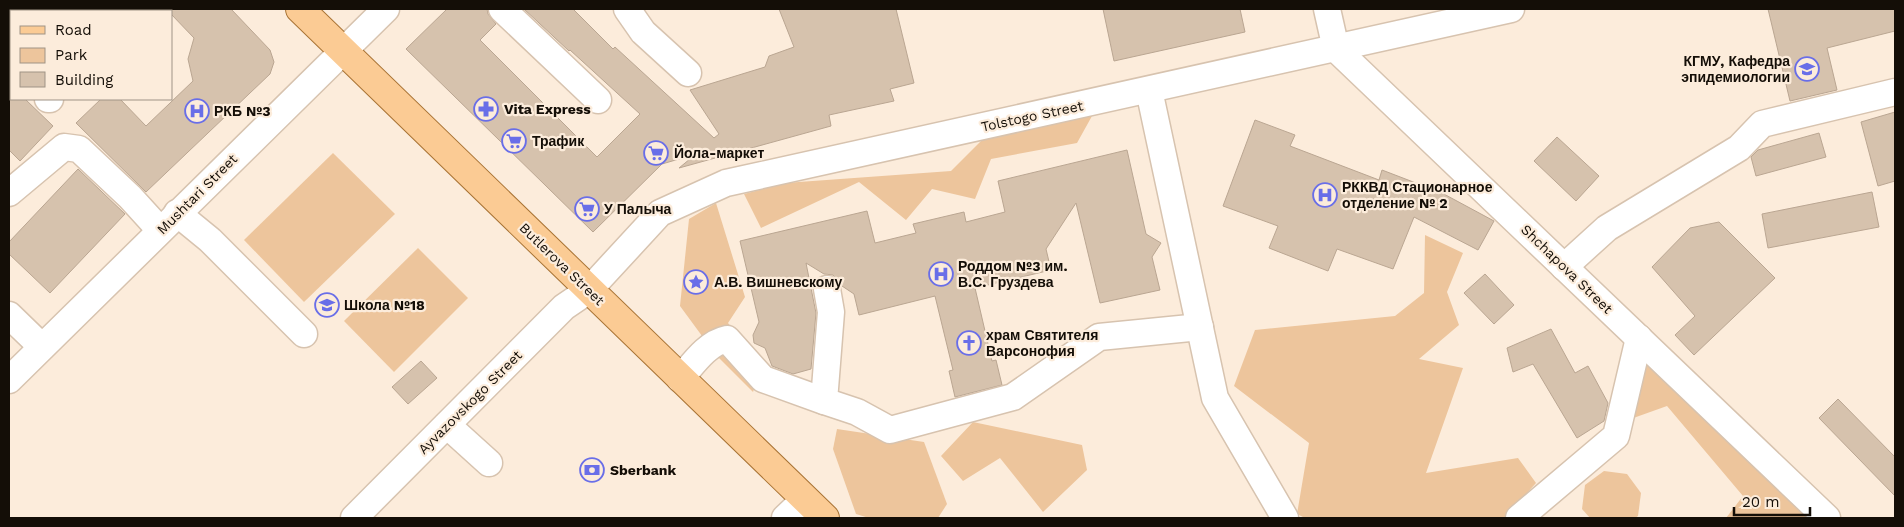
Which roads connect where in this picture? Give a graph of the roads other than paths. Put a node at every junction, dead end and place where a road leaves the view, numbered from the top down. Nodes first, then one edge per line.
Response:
1 (300, 9) edge
2 (386, 9) edge
3 (502, 9) edge
4 (627, 9) edge
5 (1327, 9) edge
6 (1511, 9) edge
7 (1336, 49) junction
8 (343, 50) junction
9 (688, 73) dead end
10 (1149, 90) junction
11 (1895, 92) edge
12 (598, 100) dead end
13 (9, 193) edge
14 (169, 221) junction
15 (1564, 267) junction
16 (827, 288) dead end
17 (588, 290) junction
18 (9, 315) edge
19 (1200, 327) junction
20 (304, 334) dead end
21 (1639, 338) junction
22 (42, 347) junction
23 (680, 379) junction
24 (9, 380) edge
25 (824, 401) junction
26 (447, 425) junction
27 (489, 463) dead end
28 (817, 512) edge
29 (354, 518) edge
30 (785, 518) edge
31 (1285, 518) edge
32 (1519, 518) edge
33 (1827, 518) edge

1 - 8 main road, Butlerova Street
2 - 8 street, Mushtari Street
3 - 12 street
4 - 9 street
5 - 7 street
6 - 7 street, Tolstogo Street
7 - 10 street, Tolstogo Street
7 - 15 street, Shchapova Street
8 - 14 street, Mushtari Street
8 - 17 main road, Butlerova Street
10 - 17 street, Tolstogo Street
10 - 19 street
11 - 15 street
13 - 14 street
14 - 20 street
14 - 22 street, Mushtari Street
15 - 21 street, Shchapova Street
16 - 25 street
17 - 23 main road, Butlerova Street
17 - 26 street, Ayvazovskogo Street
18 - 22 street
19 - 25 street
19 - 31 street
21 - 32 street
21 - 33 street, Shchapova Street
22 - 24 street, Mushtari Street
23 - 25 street
23 - 28 main road, Butlerova Street
26 - 27 street
26 - 29 street, Ayvazovskogo Street
28 - 30 street

